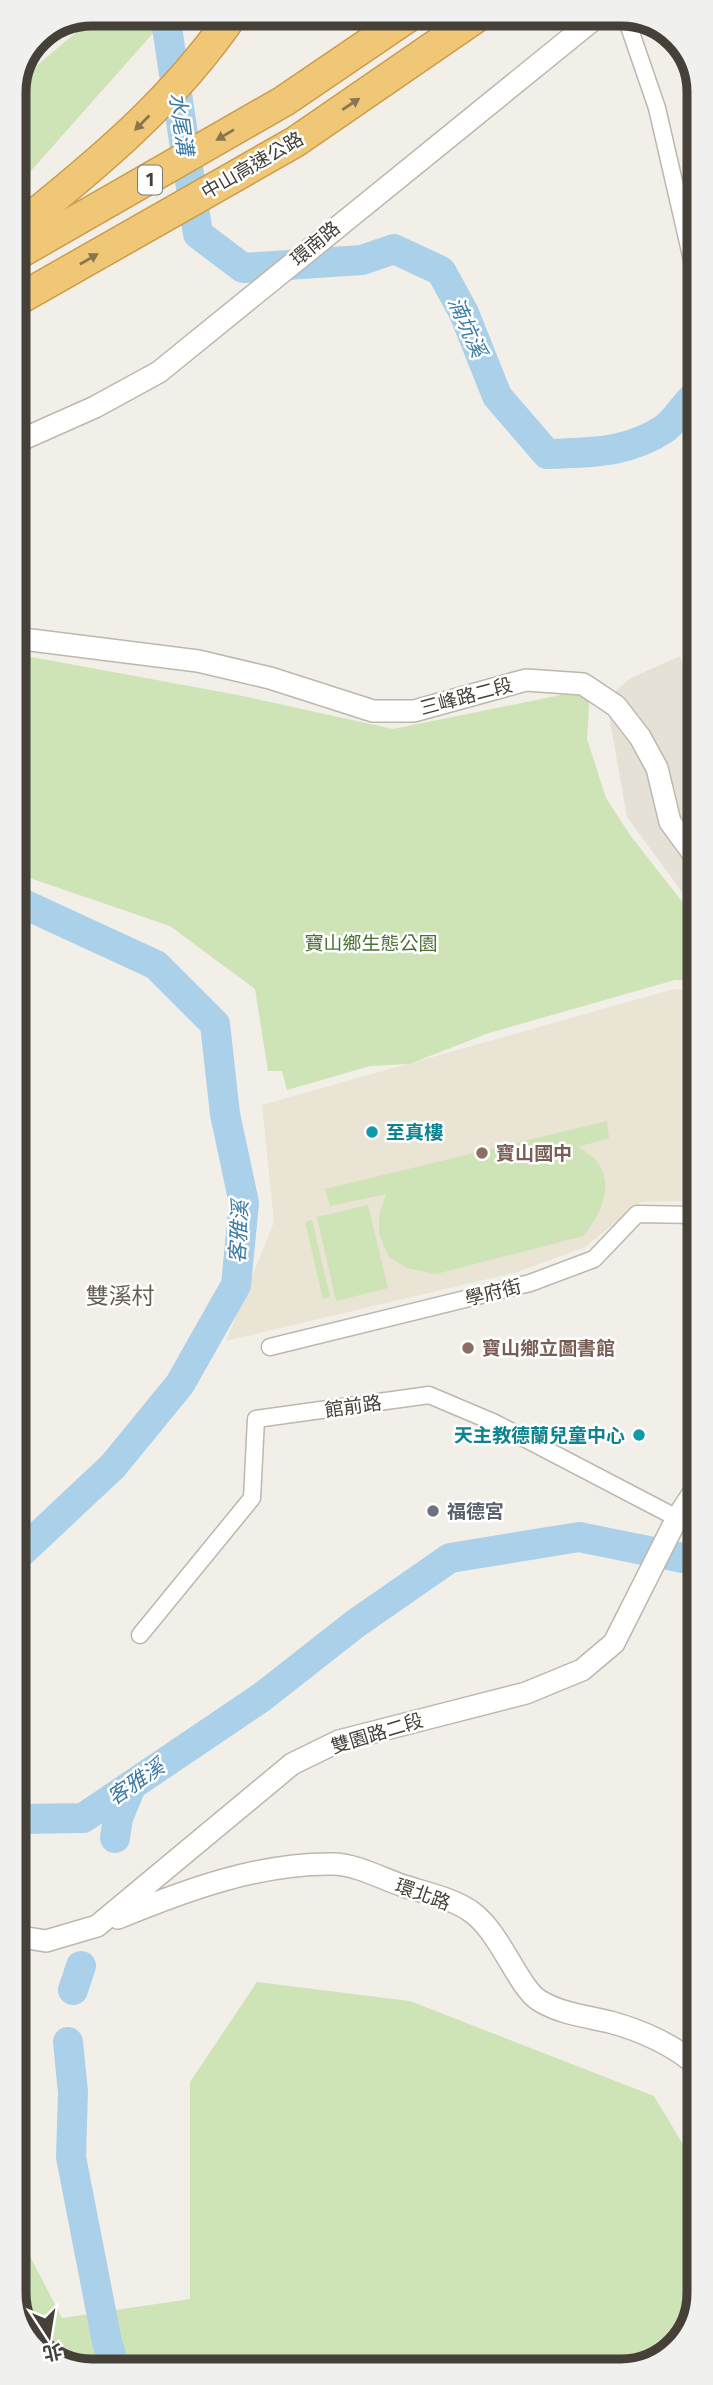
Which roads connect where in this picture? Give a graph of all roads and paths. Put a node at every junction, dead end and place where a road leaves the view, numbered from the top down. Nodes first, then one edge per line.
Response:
1 (224, 26) edge
2 (394, 26) edge
3 (465, 26) edge
4 (585, 26) edge
5 (629, 27) edge
6 (26, 221) edge
7 (687, 238) edge
8 (26, 249) edge
9 (26, 295) edge
10 (26, 438) edge
11 (26, 639) edge
12 (687, 845) edge
13 (687, 1215) edge
14 (270, 1347) dead end
15 (687, 1503) edge
16 (677, 1518) junction
17 (140, 1635) dead end
18 (97, 1926) junction
19 (26, 1938) edge
20 (687, 2056) edge

1 -> 6 highway
2 -> 8 highway, 中山高速公路 / 1
9 -> 3 highway, 中山高速公路 / 1
4 - 10 street, 環南路
5 - 7 street
11 - 12 street, 三峰路二段
13 - 14 street, 學府街
15 - 16 street
16 - 17 street, 館前路
16 - 18 street, 雙園路二段
18 - 19 street, 雙園路二段
18 - 20 street, 環北路

